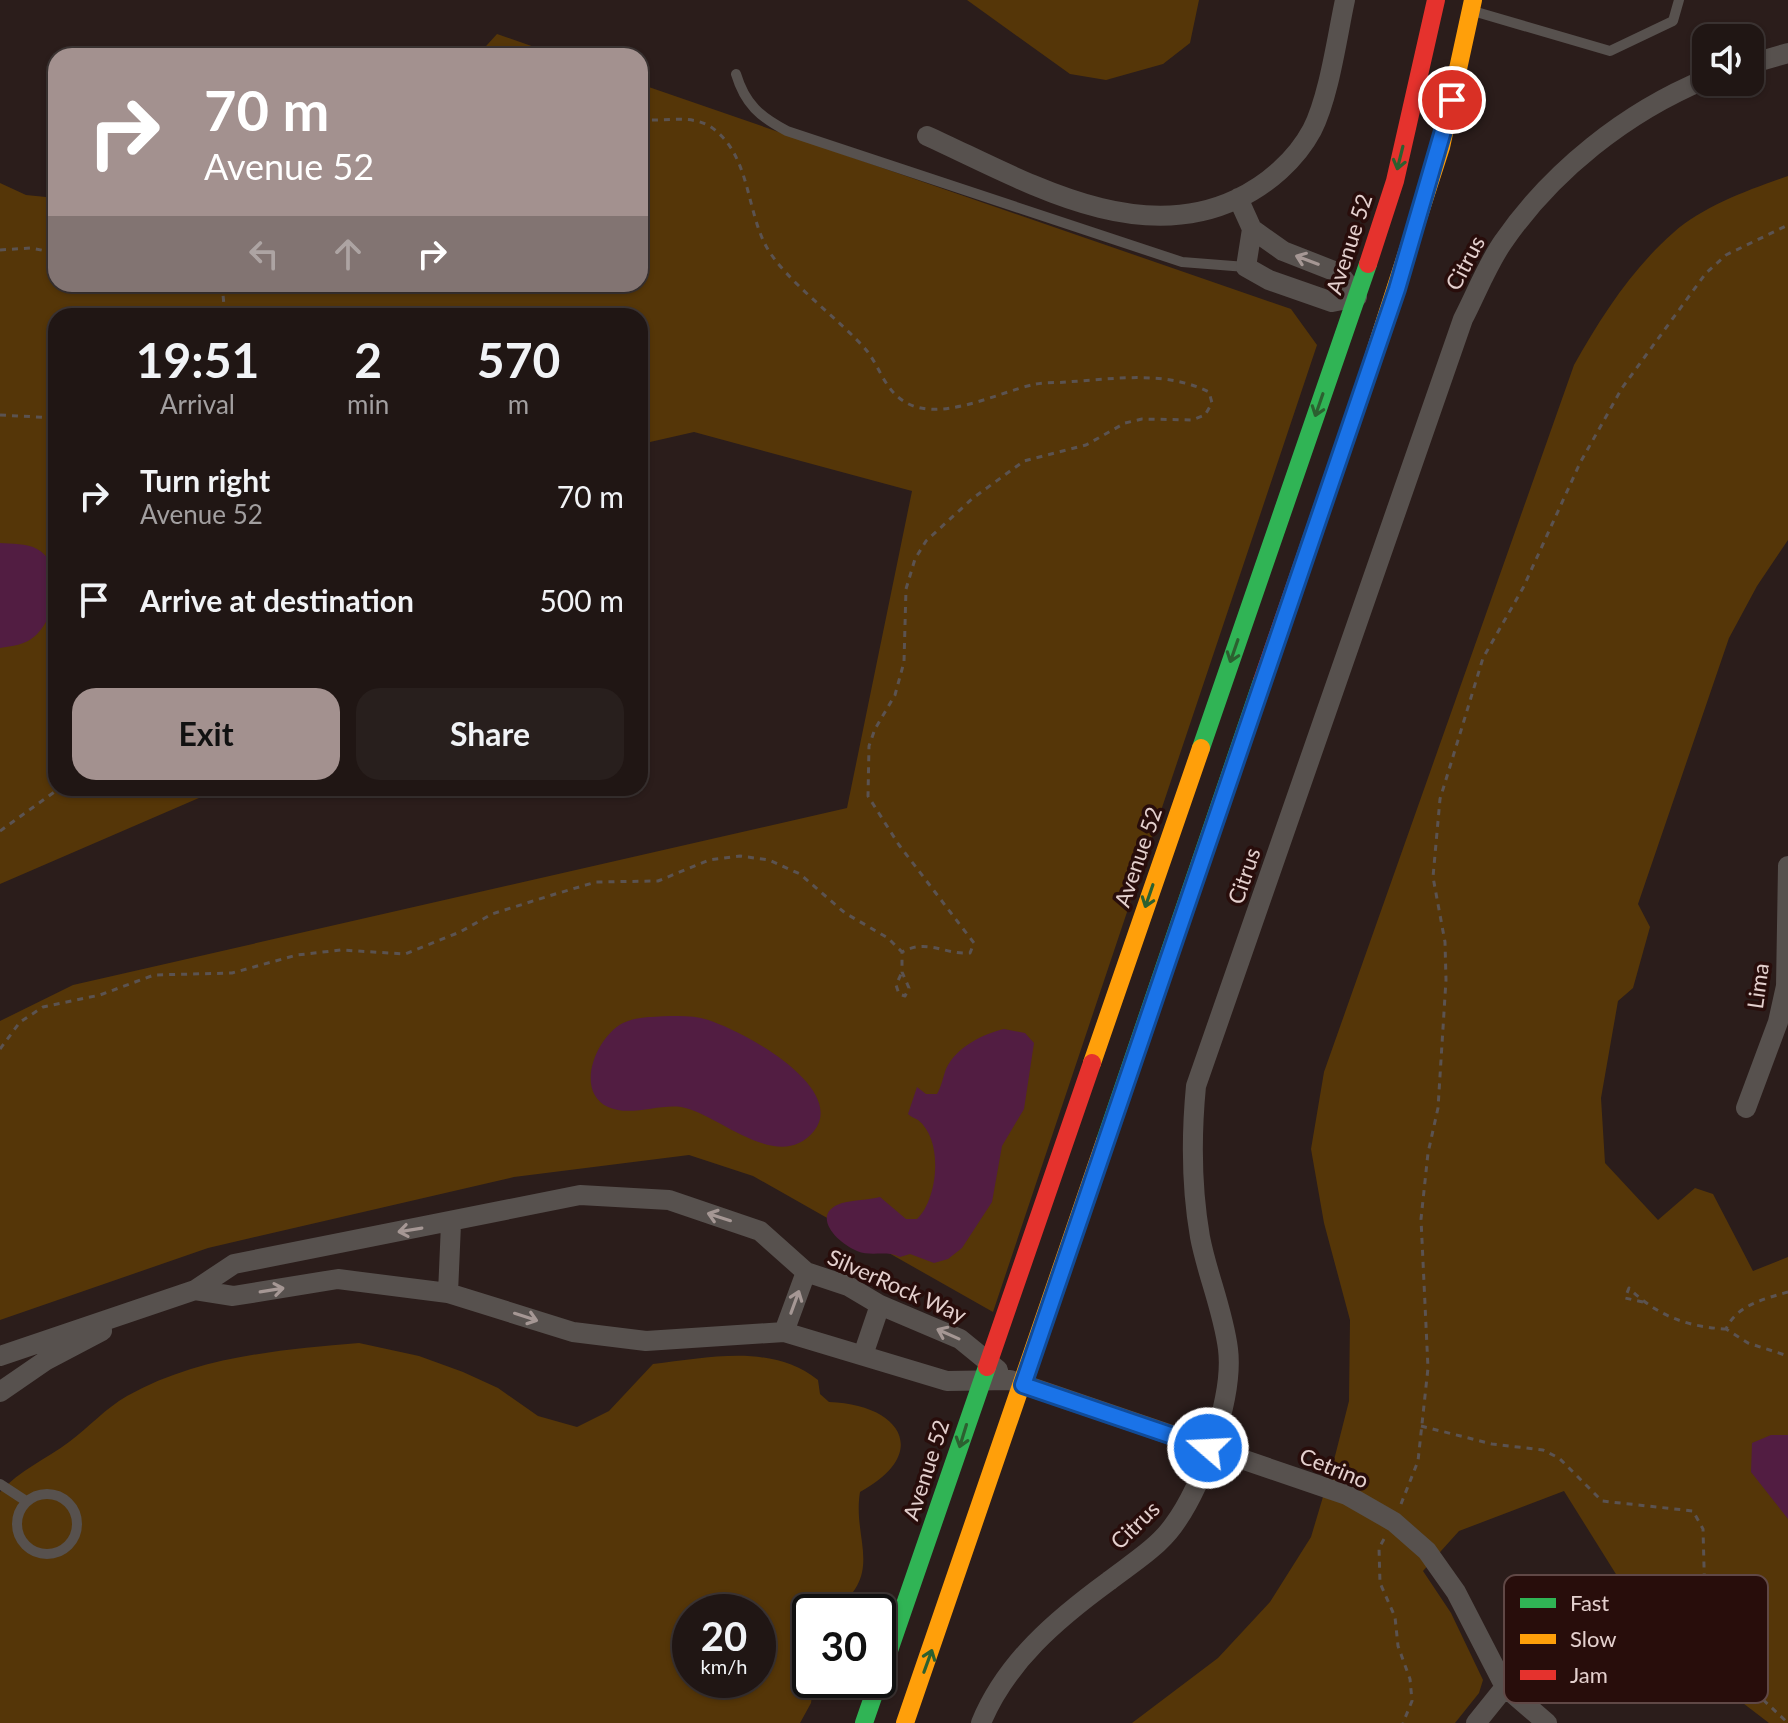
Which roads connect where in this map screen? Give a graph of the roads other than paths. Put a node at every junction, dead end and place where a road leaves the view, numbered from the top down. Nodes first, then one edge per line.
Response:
1 (1345, 0) edge
2 (1436, 0) edge
3 (1679, 0) edge
4 (1472, 5) edge
5 (1788, 53) edge
6 (1764, 60) edge
7 (736, 74) dead end
8 (1692, 87) edge
9 (927, 136) dead end
10 (1238, 198) junction
11 (1252, 229) junction
12 (1246, 267) junction
13 (1357, 297) junction
14 (1788, 866) edge
15 (1746, 1108) dead end
16 (451, 1224) junction
17 (806, 1272) junction
18 (195, 1290) junction
19 (448, 1293) junction
20 (162, 1300) junction
21 (880, 1305) junction
22 (784, 1332) junction
23 (863, 1355) junction
24 (0, 1356) edge
25 (984, 1371) junction
26 (1017, 1383) junction
27 (0, 1392) edge
28 (1208, 1448) junction
29 (0, 1484) edge
30 (26, 1501) junction
31 (1504, 1685) edge
32 (1504, 1688) edge
33 (1524, 1703) edge
34 (864, 1723) edge
35 (905, 1723) edge
36 (981, 1723) edge
37 (1476, 1723) edge
38 (1547, 1723) edge

1 - 10 street
2 -> 13 main road, Avenue 52
3 - 4 lane
4 - 26 main road
5 - 6 street
7 - 12 lane
8 - 28 street, Citrus
9 - 10 street
10 - 11 street
11 - 12 street
13 -> 11 street
12 - 13 street
13 -> 25 main road, Avenue 52
14 - 15 street, Lima
17 -> 16 street, SilverRock Way
16 -> 18 street, SilverRock Way
16 - 19 street
17 - 21 street, SilverRock Way
22 -> 17 street
18 -> 19 street, SilverRock Way
18 - 20 street, SilverRock Way
19 -> 22 street, SilverRock Way
20 - 24 street, SilverRock Way
20 - 27 street
21 - 23 street
25 -> 21 street, SilverRock Way
22 - 23 street, SilverRock Way
23 - 25 street, SilverRock Way
25 - 26 street, SilverRock Way
25 -> 34 main road, Avenue 52
26 - 28 street, Cetrino
35 -> 26 main road
28 - 31 street, Cetrino
28 - 36 street, Citrus
29 - 30 lane
30 - 30 lane
32 - 37 street
33 - 38 street, Cetrino

